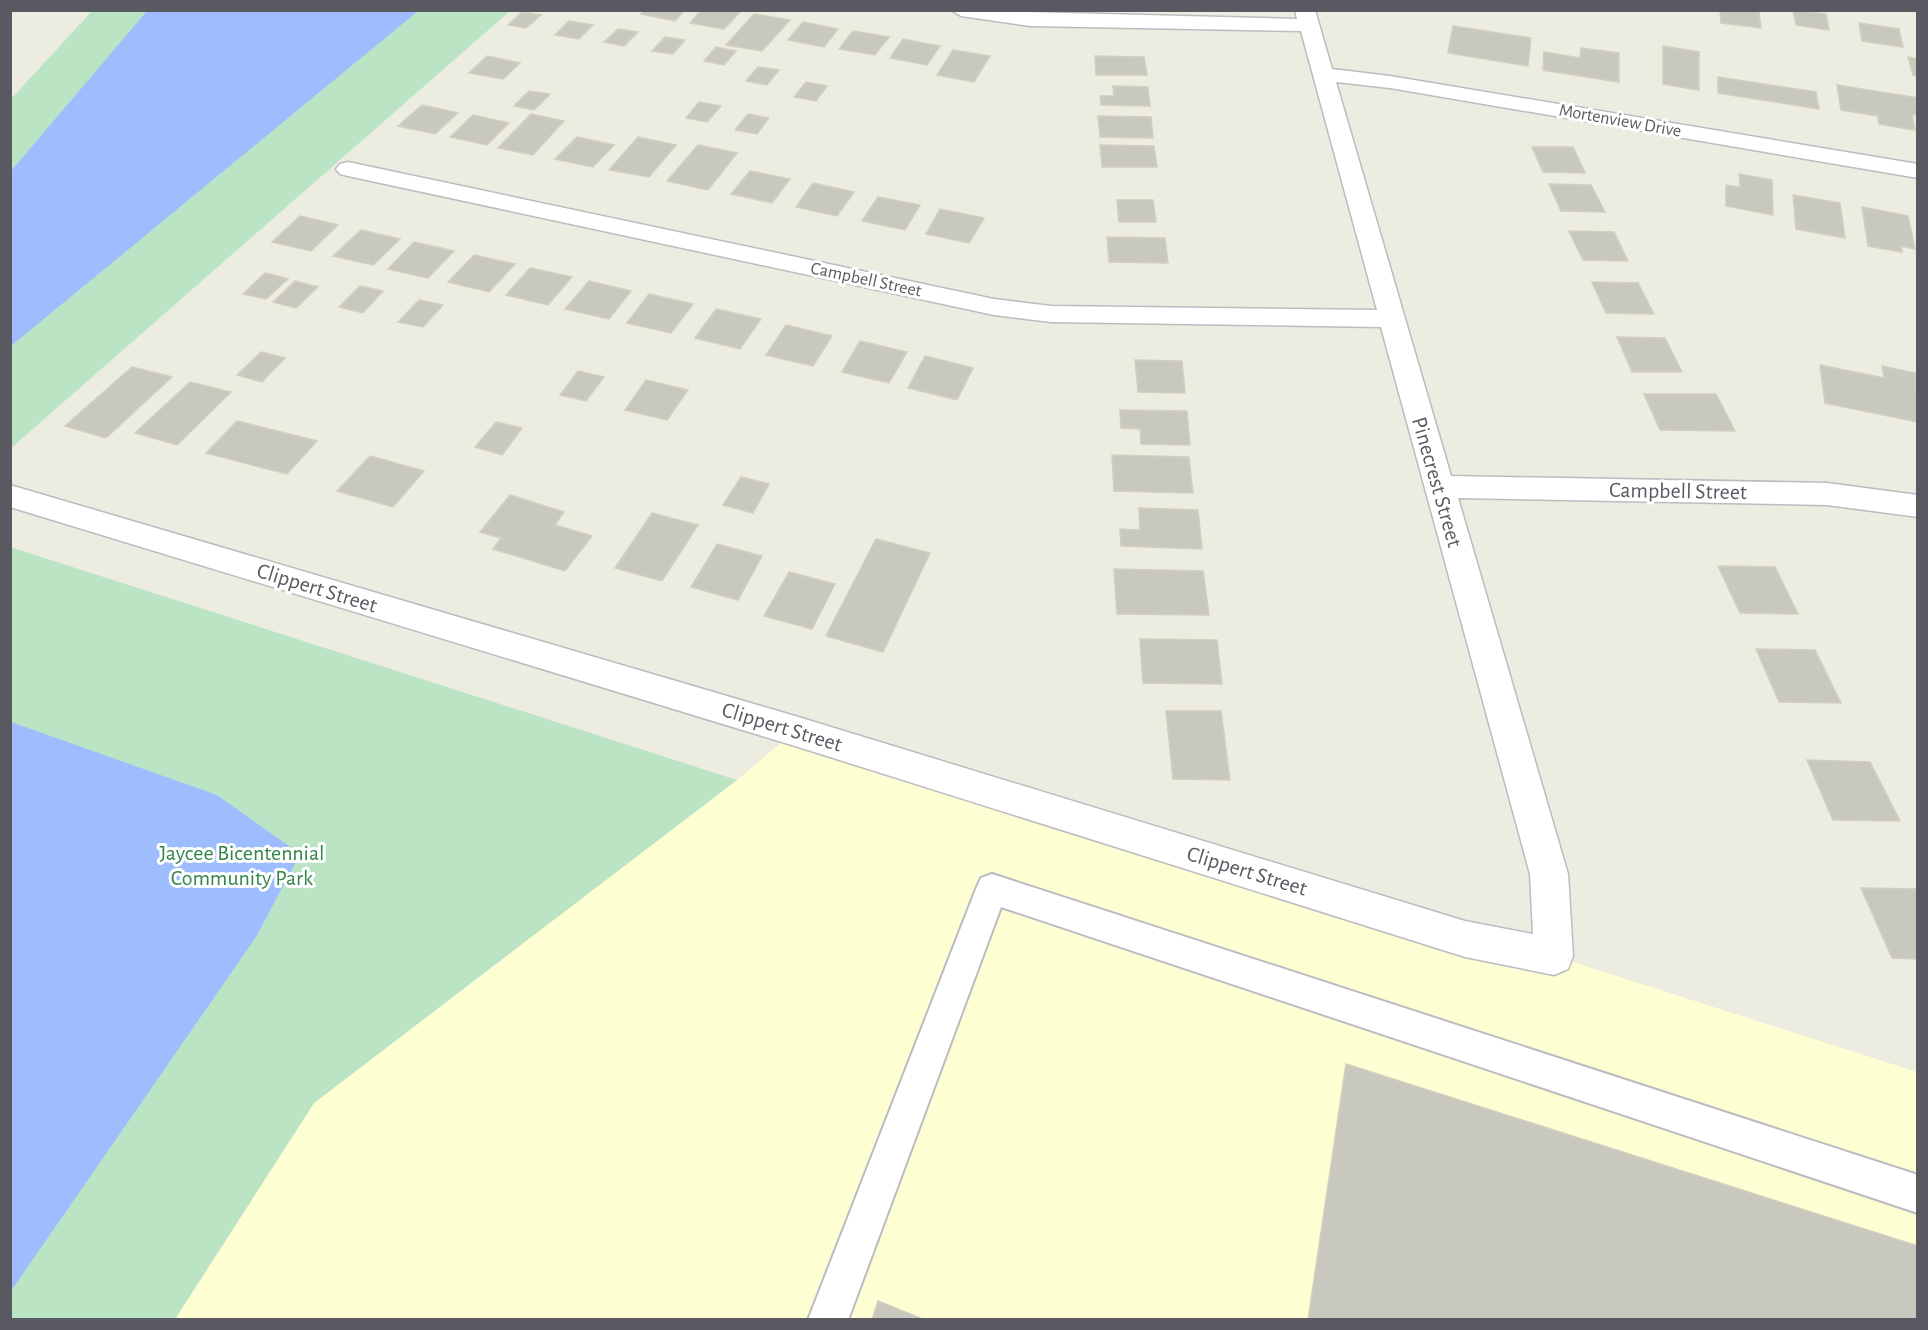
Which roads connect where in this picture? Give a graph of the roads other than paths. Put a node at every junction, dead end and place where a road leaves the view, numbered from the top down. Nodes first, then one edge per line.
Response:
1 (961, 10) edge
2 (1307, 18) edge
3 (1322, 74) junction
4 (348, 169) dead end
5 (1917, 171) edge
6 (1392, 319) junction
7 (1438, 487) junction
8 (10, 496) edge
9 (1917, 506) edge
10 (1554, 956) joint
11 (1917, 1194) edge
12 (828, 1320) edge

1 - 2 street
2 - 3 street, Pinecrest Street
3 - 5 street, Mortenview Drive
3 - 6 street, Pinecrest Street
4 - 6 street, Campbell Street
6 - 7 street, Pinecrest Street
7 - 9 street, Campbell Street
7 - 10 street, Pinecrest Street
8 - 10 street, Clippert Street
11 - 12 lane

